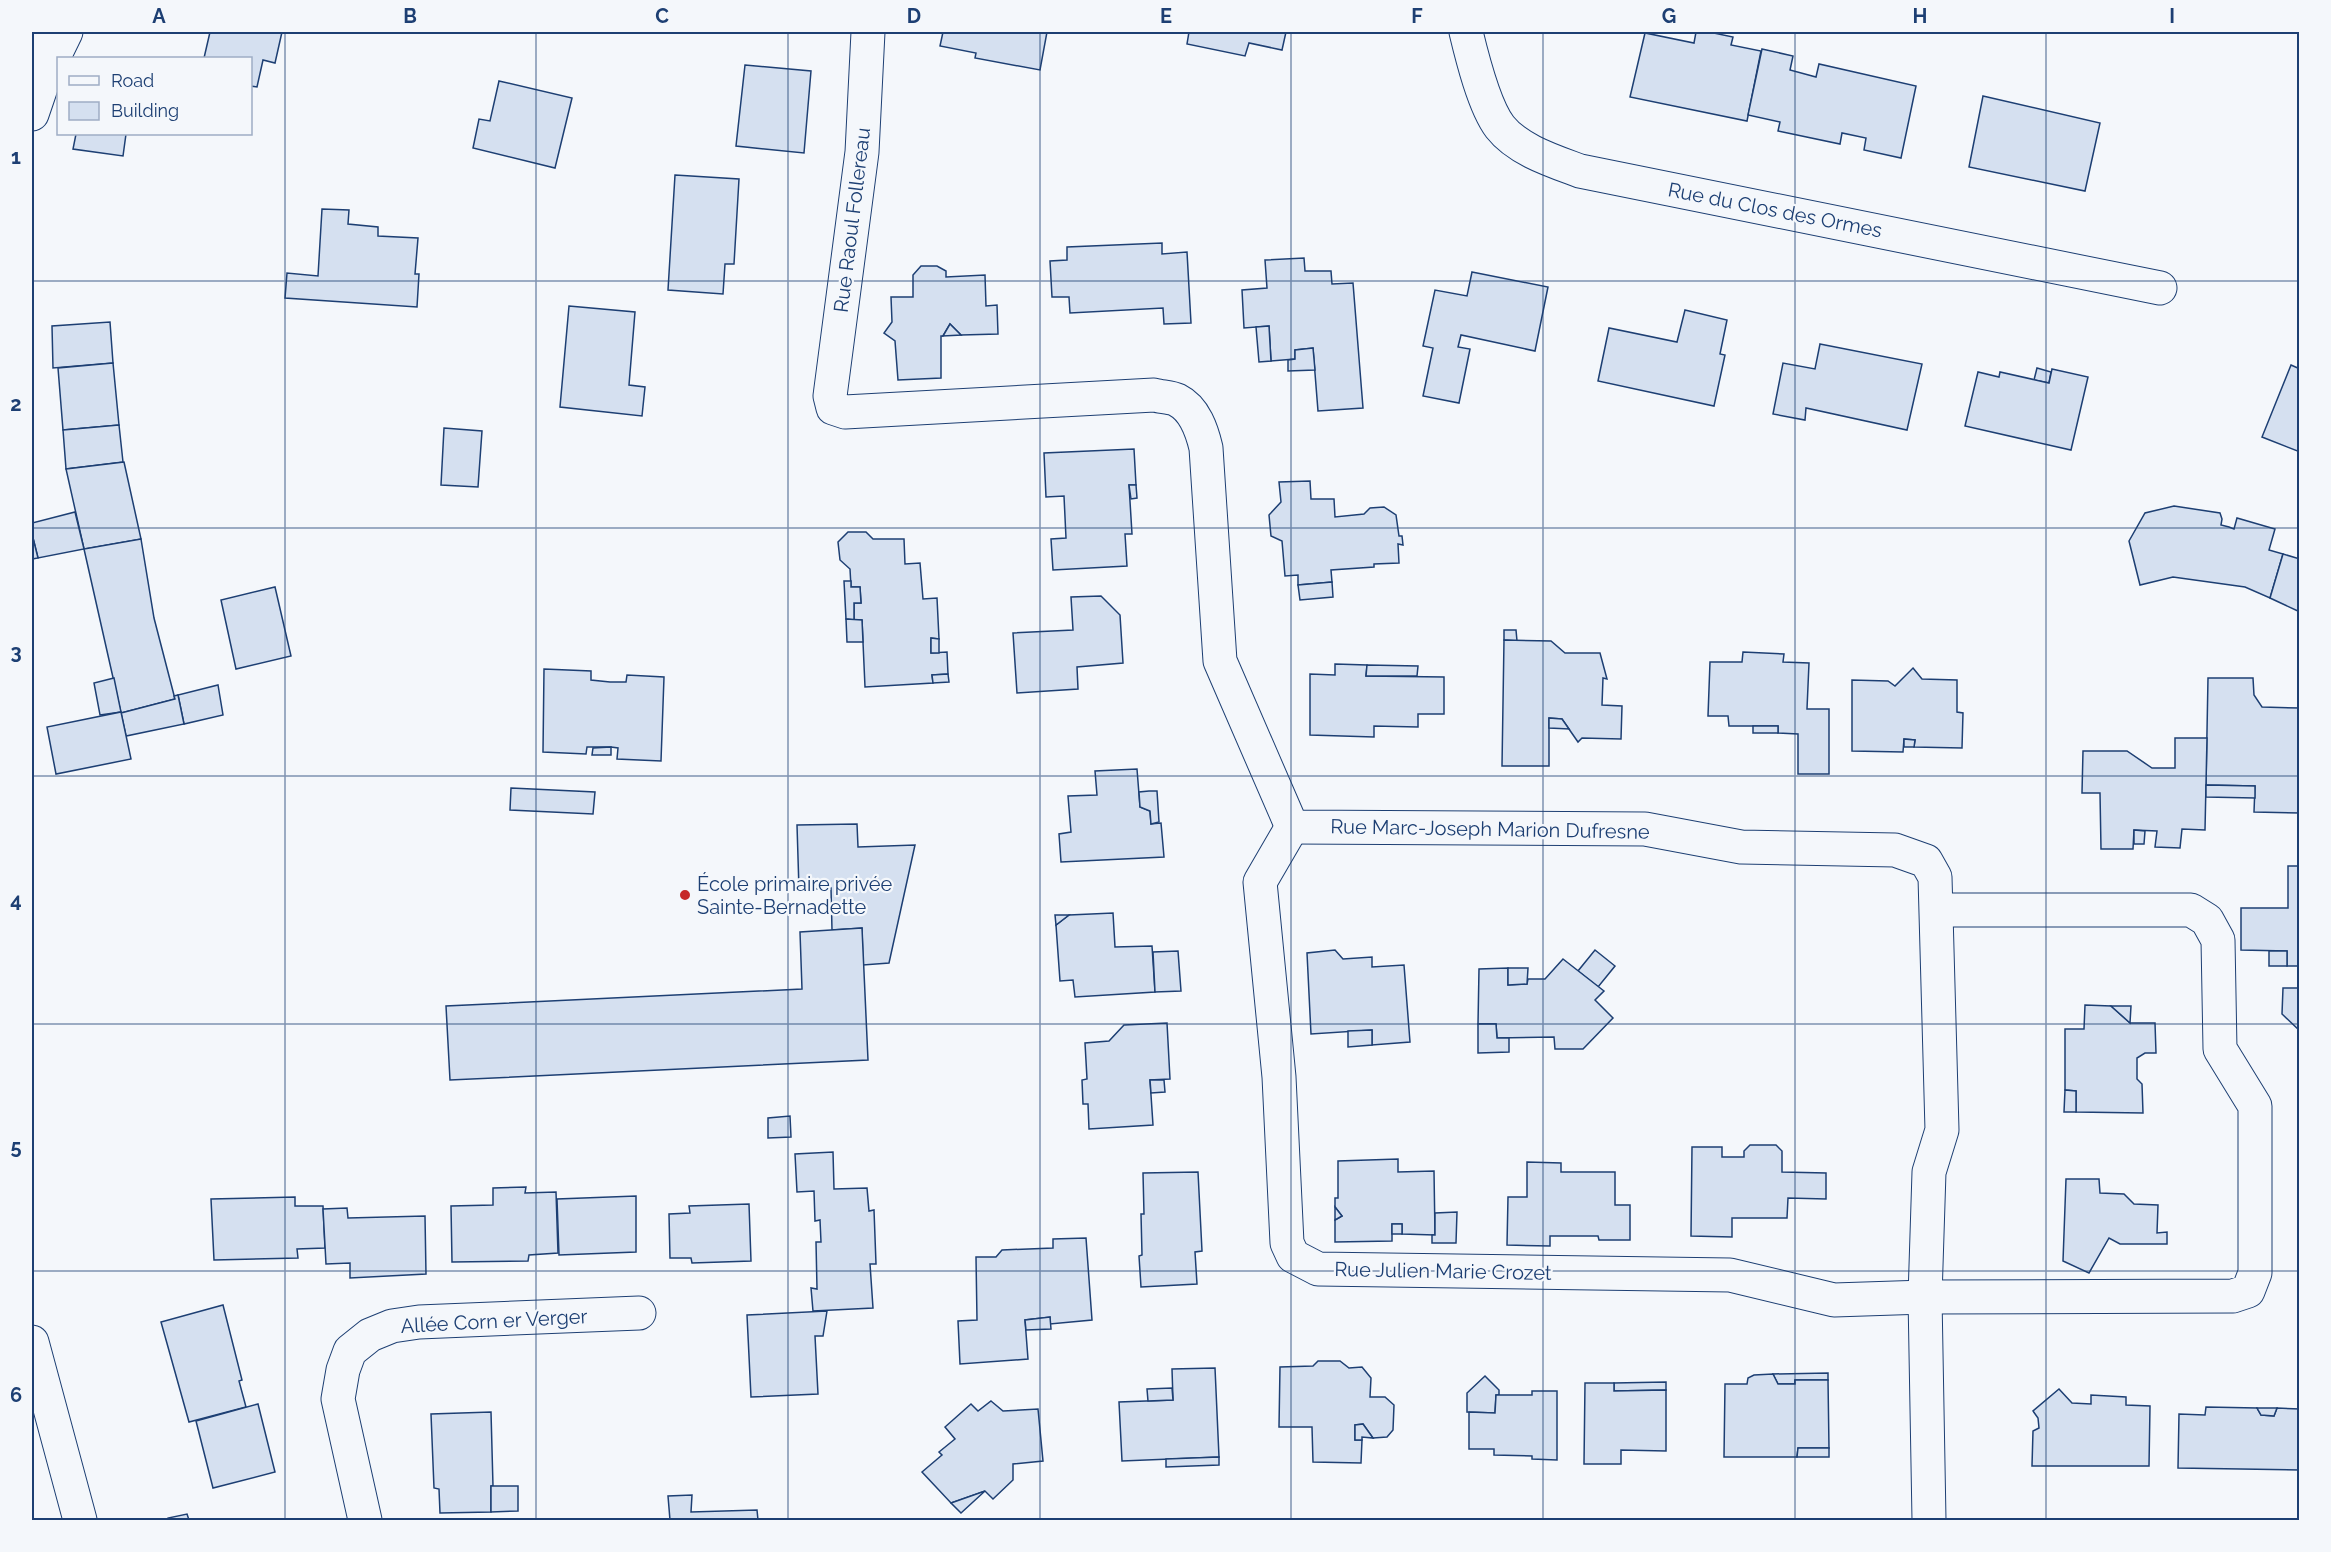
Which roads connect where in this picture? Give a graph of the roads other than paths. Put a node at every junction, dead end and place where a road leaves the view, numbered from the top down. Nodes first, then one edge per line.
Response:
1 (66, 32) edge
2 (868, 32) edge
3 (1466, 32) edge
4 (32, 36) edge
5 (46, 73) junction
6 (32, 114) edge
7 (2160, 288) dead end
8 (1292, 827) junction
9 (1937, 910) junction
10 (1925, 1297) junction
11 (639, 1313) dead end
12 (32, 1342) edge
13 (80, 1521) edge
14 (365, 1521) edge
15 (1929, 1521) edge

1 - 5 street
2 - 8 street, Rue Raoul Follereau
3 - 7 street, Rue du Clos des Ormes
4 - 5 street
5 - 6 street
8 - 9 street, Rue Marc-Joseph Marion Dufresne
8 - 10 street, Rue Julien Marie Crozet
9 - 10 street, Rue Marc-Joseph Marion Dufresne
9 - 10 street, Rue Julien Marie Crozet
10 - 15 street, Rue Marc-Joseph Marion Dufresne
11 - 14 street, Allée Corn er Verger
12 - 13 street

